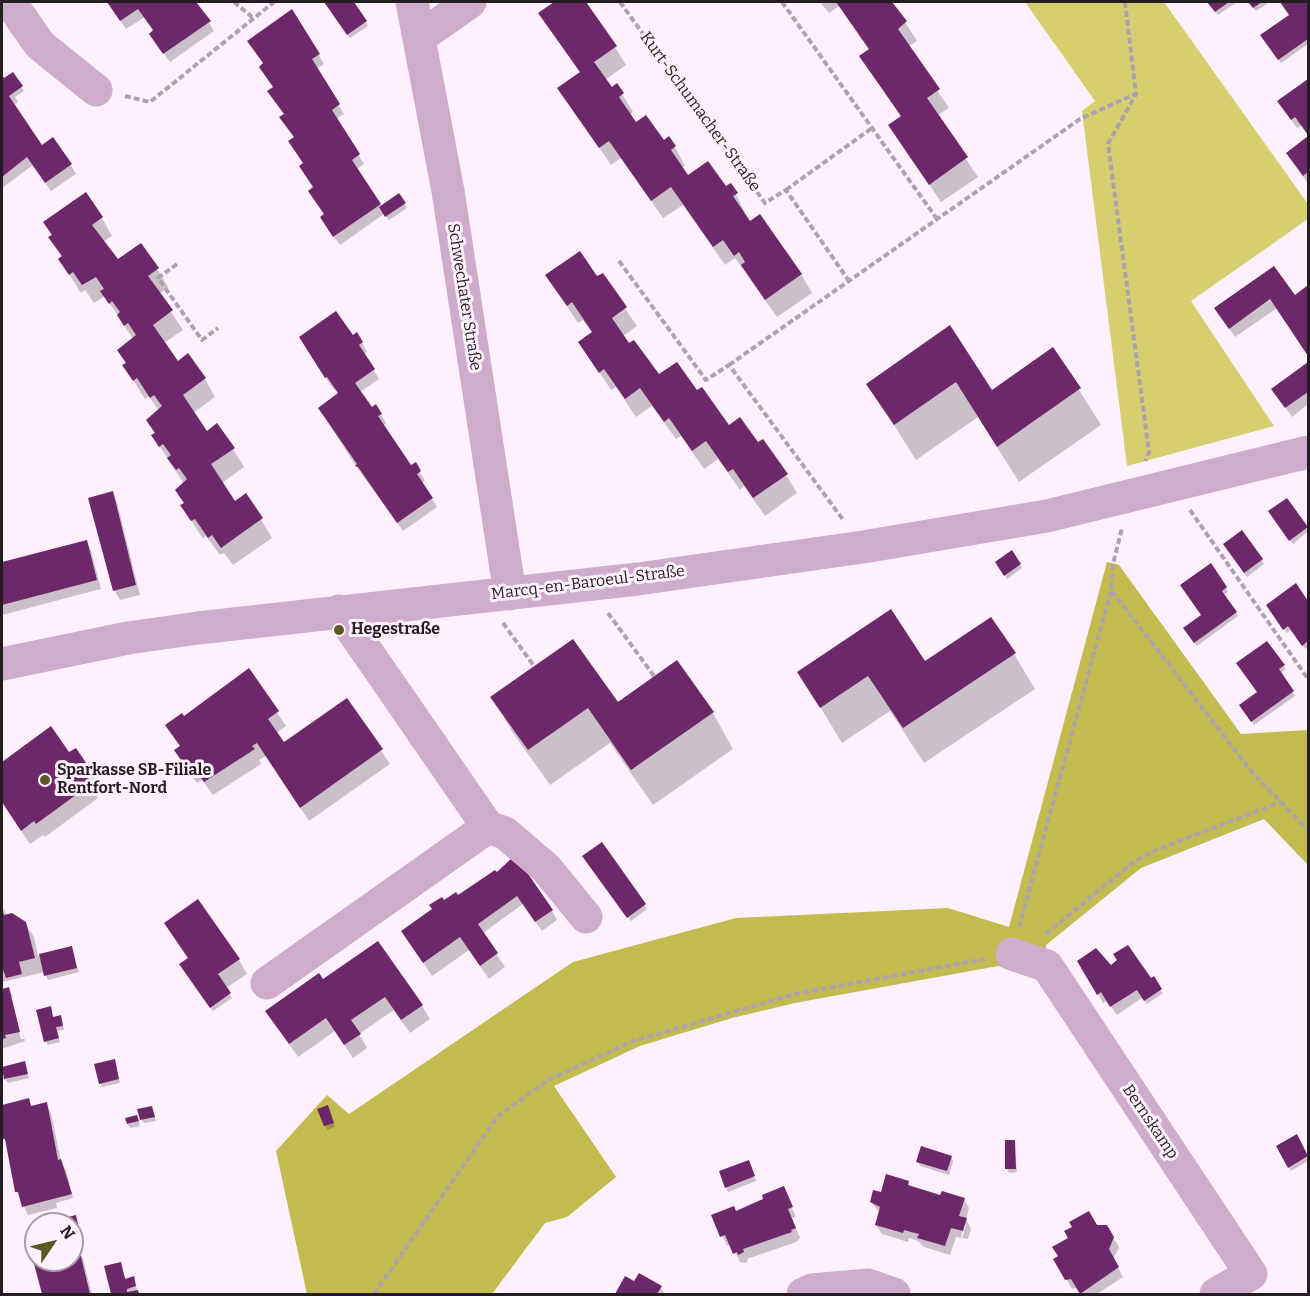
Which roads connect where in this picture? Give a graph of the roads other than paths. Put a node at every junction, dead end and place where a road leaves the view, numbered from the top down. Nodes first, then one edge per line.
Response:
1 (10, 2) edge
2 (412, 2) edge
3 (470, 2) edge
4 (420, 37) junction
5 (96, 90) road end
6 (1308, 452) edge
7 (498, 595) junction
8 (339, 611) junction
9 (2, 664) edge
10 (488, 827) junction
11 (586, 918) dead end
12 (1015, 955) road end
13 (267, 983) dead end
14 (803, 1294) edge
15 (894, 1294) edge
16 (1216, 1294) edge

1 - 5 street
2 - 4 street, Schwechater Straße
3 - 4 street
4 - 7 street, Schwechater Straße
6 - 7 street, Marcq-en-Baroeul-Straße
7 - 8 street, Marcq-en-Baroeul-Straße
8 - 9 street, Marcq-en-Baroeul-Straße
8 - 10 street
10 - 11 street
10 - 13 street
12 - 16 street, Bernskamp
14 - 15 street

